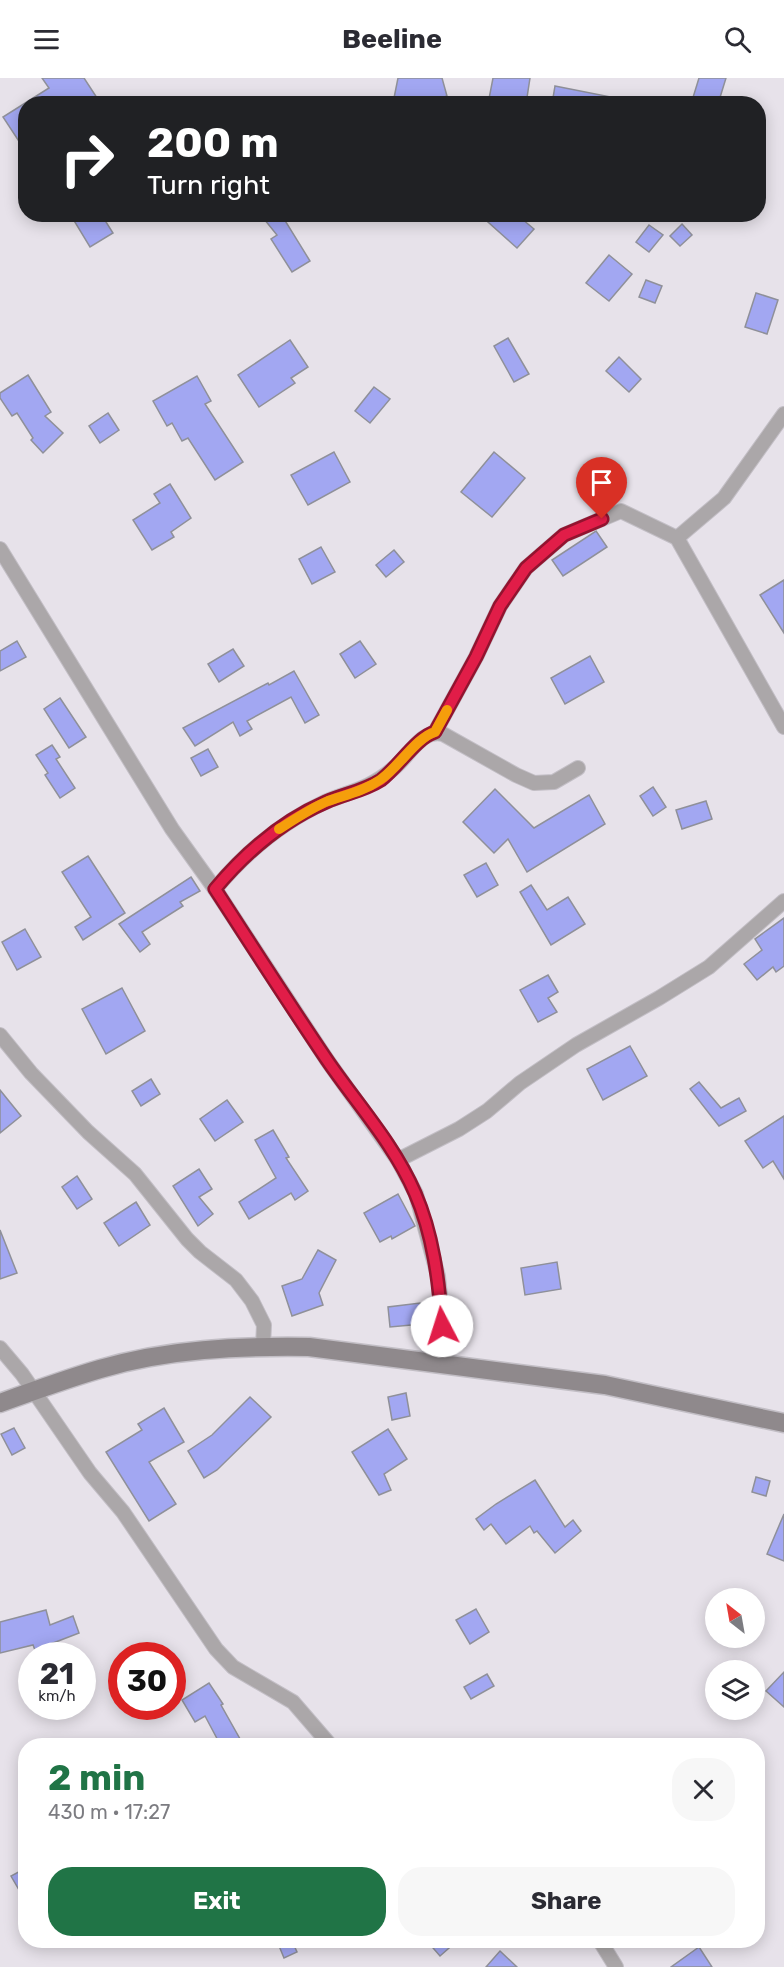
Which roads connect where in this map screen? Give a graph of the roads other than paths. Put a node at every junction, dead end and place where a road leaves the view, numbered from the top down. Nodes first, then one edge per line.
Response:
1 (784, 414) edge
2 (677, 538) junction
3 (0, 549) edge
4 (784, 727) edge
5 (435, 732) junction
6 (578, 768) dead end
7 (215, 889) junction
8 (784, 901) edge
9 (0, 1035) edge
10 (398, 1160) junction
11 (263, 1346) junction
12 (0, 1348) edge
13 (436, 1362) junction
14 (33, 1391) junction
15 (0, 1403) edge
16 (784, 1423) edge
17 (324, 1738) edge
18 (604, 1948) edge
19 (616, 1967) edge

1 - 2 street
2 - 4 street
2 - 5 street
3 - 7 street
5 - 6 street
5 - 7 street
7 - 10 street
8 - 10 street
9 - 11 street
10 - 13 street
11 - 13 main road
11 - 14 main road
12 - 14 street
13 - 16 main road
14 - 15 main road
14 - 17 street
18 - 19 street

